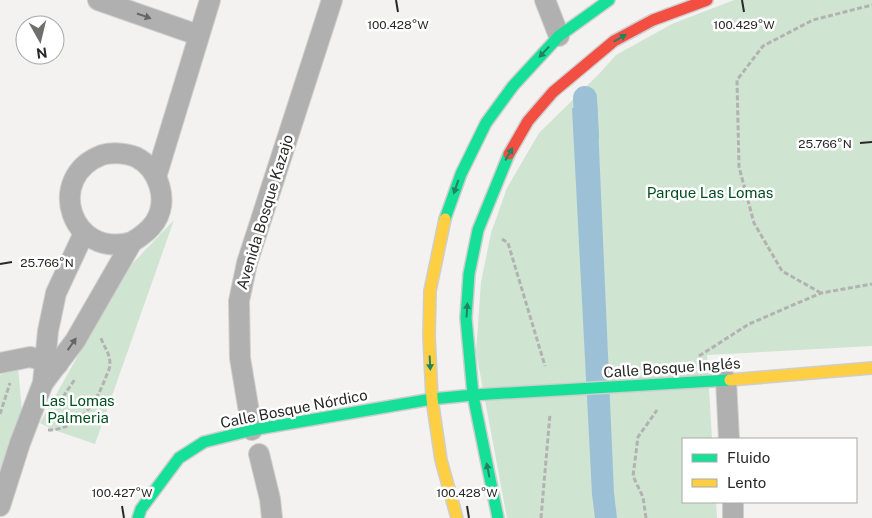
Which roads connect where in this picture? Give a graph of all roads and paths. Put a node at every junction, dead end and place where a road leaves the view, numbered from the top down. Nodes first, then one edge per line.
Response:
1 (98, 0) edge
2 (332, 0) edge
3 (546, 0) edge
4 (609, 0) edge
5 (707, 0) edge
6 (203, 2) edge
7 (872, 5) edge
8 (198, 35) junction
9 (559, 36) junction
10 (156, 177) junction
11 (84, 233) junction
12 (132, 242) junction
13 (872, 284) edge
14 (100, 333) dead end
15 (52, 362) junction
16 (872, 368) edge
17 (6, 369) edge
18 (79, 372) dead end
19 (726, 380) junction
20 (473, 395) junction
21 (432, 400) junction
22 (56, 406) dead end
23 (0, 414) edge
24 (46, 430) dead end
25 (252, 430) junction
26 (729, 438) edge
27 (259, 454) dead end
28 (633, 476) dead end
29 (732, 503) edge
30 (0, 506) edge
31 (138, 518) edge
32 (272, 518) edge
33 (457, 518) edge
34 (498, 518) edge
35 (646, 518) edge
36 (733, 518) edge

1 -> 8 street
2 - 25 street, Avenida Bosque Kazajo
3 - 9 street
4 - 9 street
20 -> 5 street
6 - 8 street
7 - 13 path
8 - 10 street
9 -> 21 street
10 - 11 street
10 - 12 street
11 - 12 street
11 - 15 street
15 -> 12 street
14 - 24 path
15 - 17 street
15 - 30 street
16 - 19 street, Calle Bosque Inglés
17 - 23 path
18 - 22 path
19 - 20 street, Calle Bosque Inglés
19 - 26 street
20 - 21 street, Calle Bosque Inglés
34 -> 20 street
21 - 25 street, Calle Bosque Nórdico
21 - 33 street
25 - 31 street, Calle Bosque Nórdico
27 - 32 street
28 - 35 path
29 - 36 street

